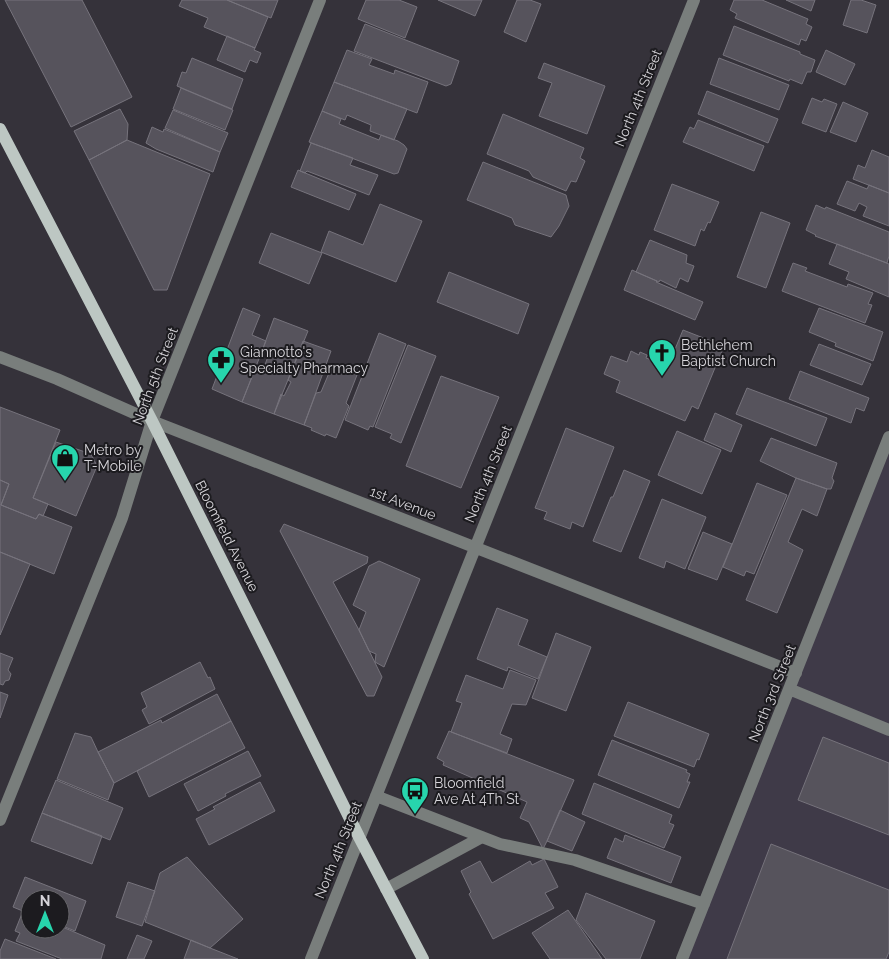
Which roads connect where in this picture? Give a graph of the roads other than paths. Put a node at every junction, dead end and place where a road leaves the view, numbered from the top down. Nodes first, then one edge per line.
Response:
1 (320, 0) edge
2 (694, 0) edge
3 (0, 129) edge
4 (0, 357) edge
5 (152, 421) junction
6 (889, 437) edge
7 (475, 548) junction
8 (796, 673) junction
9 (789, 689) junction
10 (889, 730) edge
11 (376, 796) junction
12 (0, 820) edge
13 (482, 837) junction
14 (359, 838) junction
15 (386, 889) junction
16 (704, 904) junction
17 (311, 959) edge
18 (423, 959) edge
19 (682, 959) edge

1 - 5 street, North 5th Street
2 - 7 street, North 4th Street
3 - 5 main road, Bloomfield Avenue
4 - 5 street, 1st Avenue
5 - 7 street, 1st Avenue
5 - 12 street, North 5th Street
5 - 14 main road, Bloomfield Avenue
6 - 8 street, North 3rd Street
7 - 8 street, 1st Avenue
7 - 11 street, North 4th Street
8 - 9 street, North 3rd Street
9 - 10 street
9 - 16 street, North 3rd Street
11 - 13 street
11 - 14 street, North 4th Street
13 - 15 street
13 - 16 street
14 - 15 main road, Bloomfield Avenue
14 - 17 street, North 4th Street
15 - 18 main road, Bloomfield Avenue
16 - 19 street, North 3rd Street

